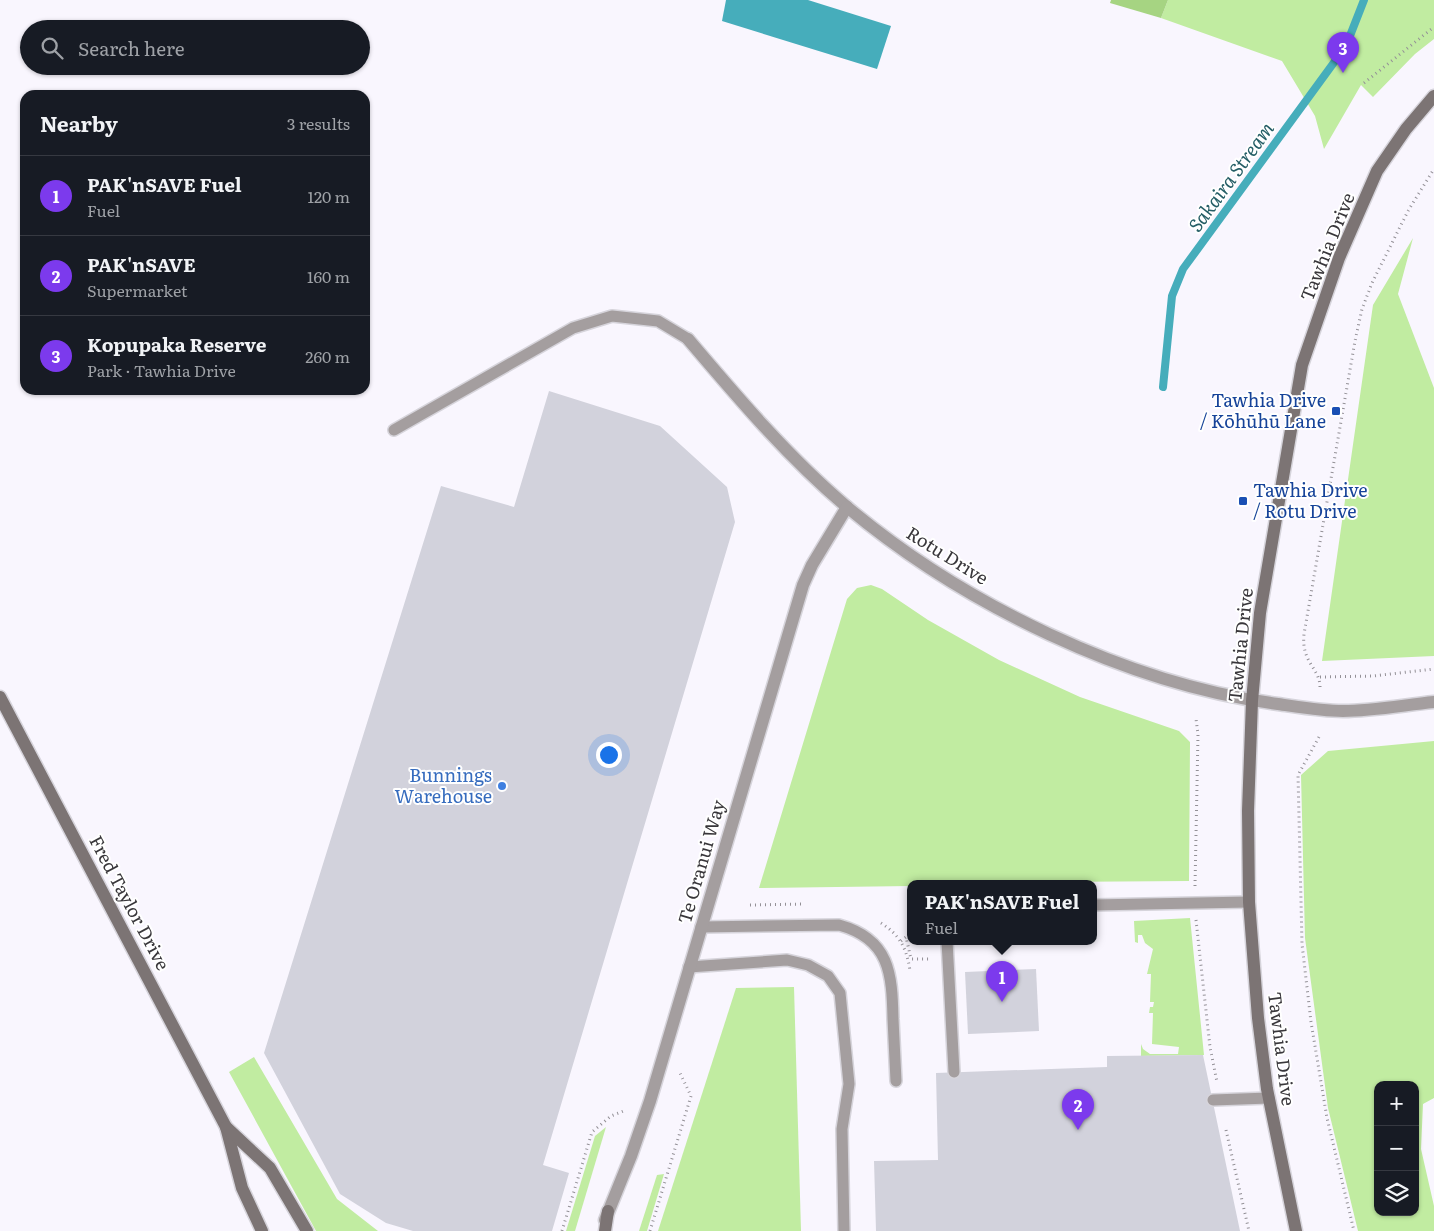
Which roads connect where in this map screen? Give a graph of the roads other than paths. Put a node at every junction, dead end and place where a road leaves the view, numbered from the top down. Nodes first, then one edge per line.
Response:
1 (1434, 96) edge
2 (688, 339) joint
3 (394, 430) dead end
4 (847, 507) junction
5 (0, 697) edge
6 (1252, 701) junction
7 (1434, 702) edge
8 (1249, 902) junction
9 (1097, 905) edge
10 (701, 927) junction
11 (947, 945) edge
12 (689, 967) junction
13 (954, 1072) dead end
14 (896, 1081) dead end
15 (1269, 1098) junction
16 (1213, 1100) dead end
17 (226, 1127) junction
18 (608, 1211) junction
19 (262, 1231) edge
20 (307, 1231) edge
21 (600, 1231) edge
22 (605, 1231) edge
23 (844, 1231) edge
24 (1296, 1231) edge

1 - 6 street, Tawhia Drive
2 - 3 lane
2 - 4 street, Rotu Drive
4 - 6 street, Rotu Drive
4 - 10 street, Te Oranui Way
5 - 17 street, Fred Taylor Drive
6 - 7 street, Rotu Drive
6 - 8 street, Tawhia Drive
8 - 9 lane
8 - 15 street, Tawhia Drive
10 - 12 street, Te Oranui Way
10 - 14 lane
11 - 13 lane
12 - 18 street, Te Oranui Way
12 - 23 lane
15 - 16 lane
15 - 24 street, Tawhia Drive
17 - 19 street, Fred Taylor Drive
17 - 20 street, Fred Taylor Drive
18 - 21 street, Te Oranui Way
18 - 22 street

